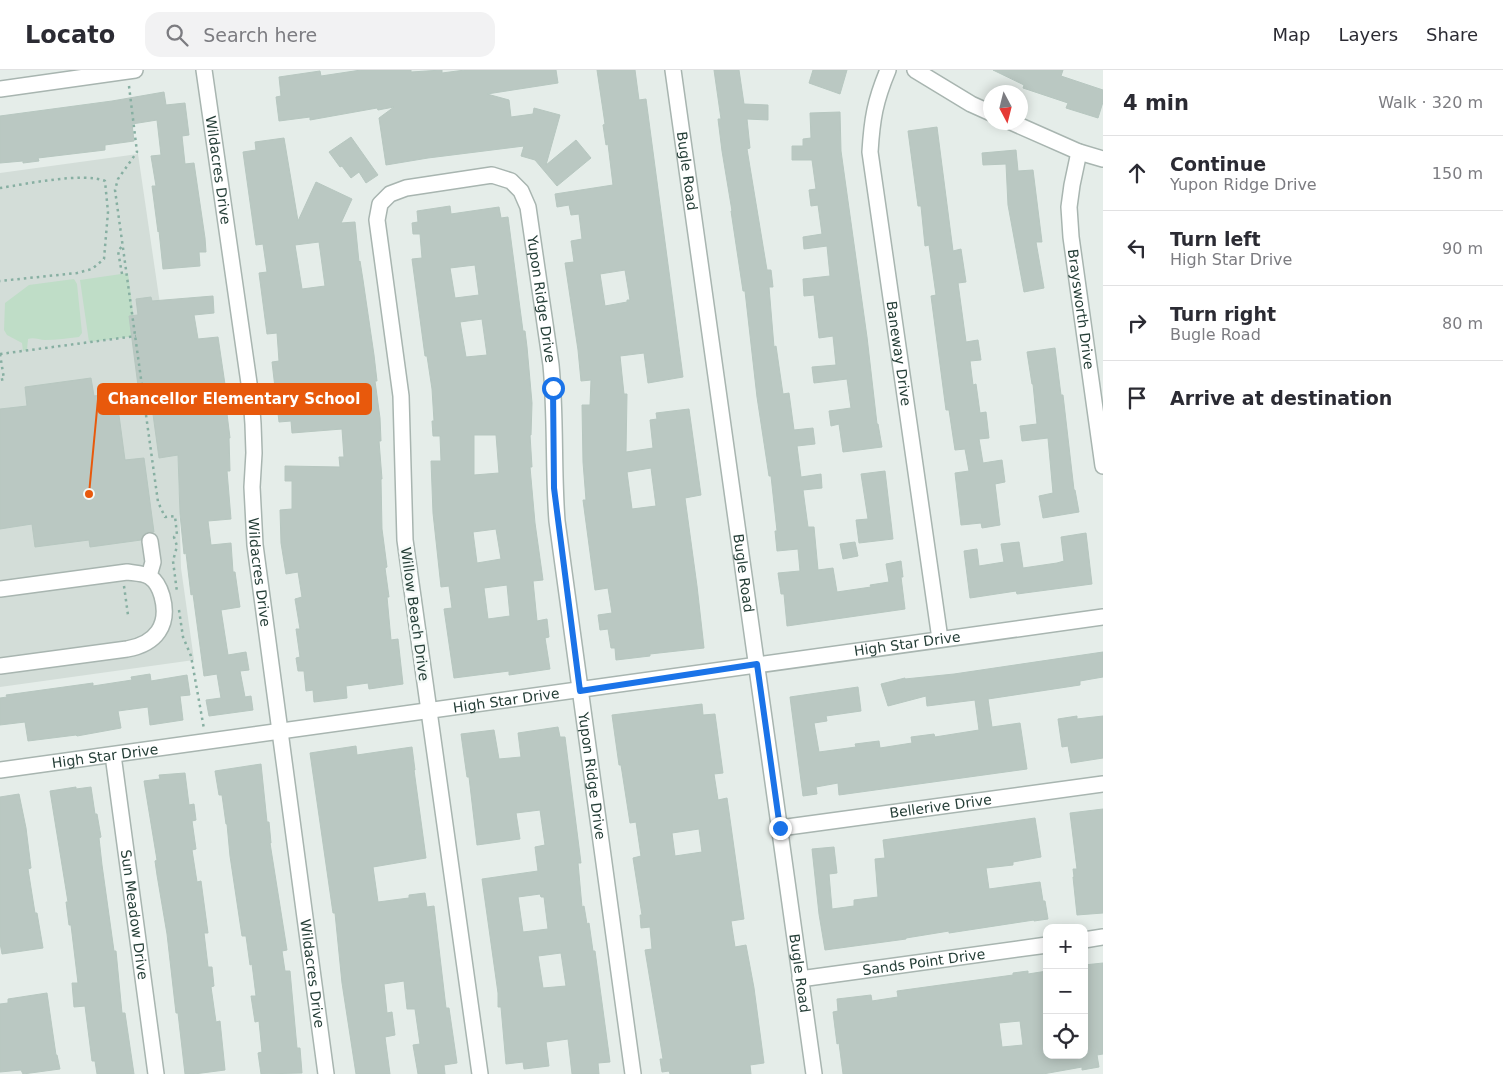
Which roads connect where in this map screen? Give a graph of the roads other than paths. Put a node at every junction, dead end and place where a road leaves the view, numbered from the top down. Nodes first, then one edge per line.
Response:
1 (204, 70) edge
2 (673, 70) edge
3 (888, 70) edge
4 (914, 70) edge
5 (131, 71) edge
6 (104, 72) edge
7 (0, 89) edge
8 (983, 110) edge
9 (1028, 130) edge
10 (1079, 152) junction
11 (1103, 159) edge
12 (426, 185) joint
13 (1103, 466) edge
14 (150, 541) dead end
15 (149, 576) junction
16 (0, 590) edge
17 (1103, 617) edge
18 (940, 639) junction
19 (757, 664) junction
20 (0, 666) edge
21 (580, 691) junction
22 (429, 712) junction
23 (280, 732) junction
24 (113, 755) junction
25 (0, 770) edge
26 (1103, 784) edge
27 (780, 828) junction
28 (1103, 938) edge
29 (1088, 940) edge
30 (1043, 946) edge
31 (800, 980) junction
32 (156, 1074) edge
33 (326, 1074) edge
34 (480, 1074) edge
35 (633, 1074) edge
36 (814, 1074) edge

1 - 23 street, Wildacres Drive
2 - 19 street, Bugle Road
3 - 18 street, Baneway Drive
4 - 8 street
5 - 6 street
6 - 7 street
9 - 10 street
10 - 11 street
10 - 13 street, Braysworth Drive
12 - 21 street, Yupon Ridge Drive
12 - 22 street, Willow Beach Drive
14 - 15 street
15 - 16 street
15 - 20 street
17 - 18 street, High Star Drive
18 - 19 street, High Star Drive
19 - 21 street, High Star Drive
19 - 27 street, Bugle Road
21 - 22 street, High Star Drive
21 - 35 street, Yupon Ridge Drive
22 - 23 street, High Star Drive
22 - 34 street, Willow Beach Drive
23 - 24 street, High Star Drive
23 - 33 street, Wildacres Drive
24 - 25 street, High Star Drive
24 - 32 street, Sun Meadow Drive
26 - 27 street, Bellerive Drive
27 - 31 street, Bugle Road
28 - 29 street
30 - 31 street, Sands Point Drive
31 - 36 street, Bugle Road

